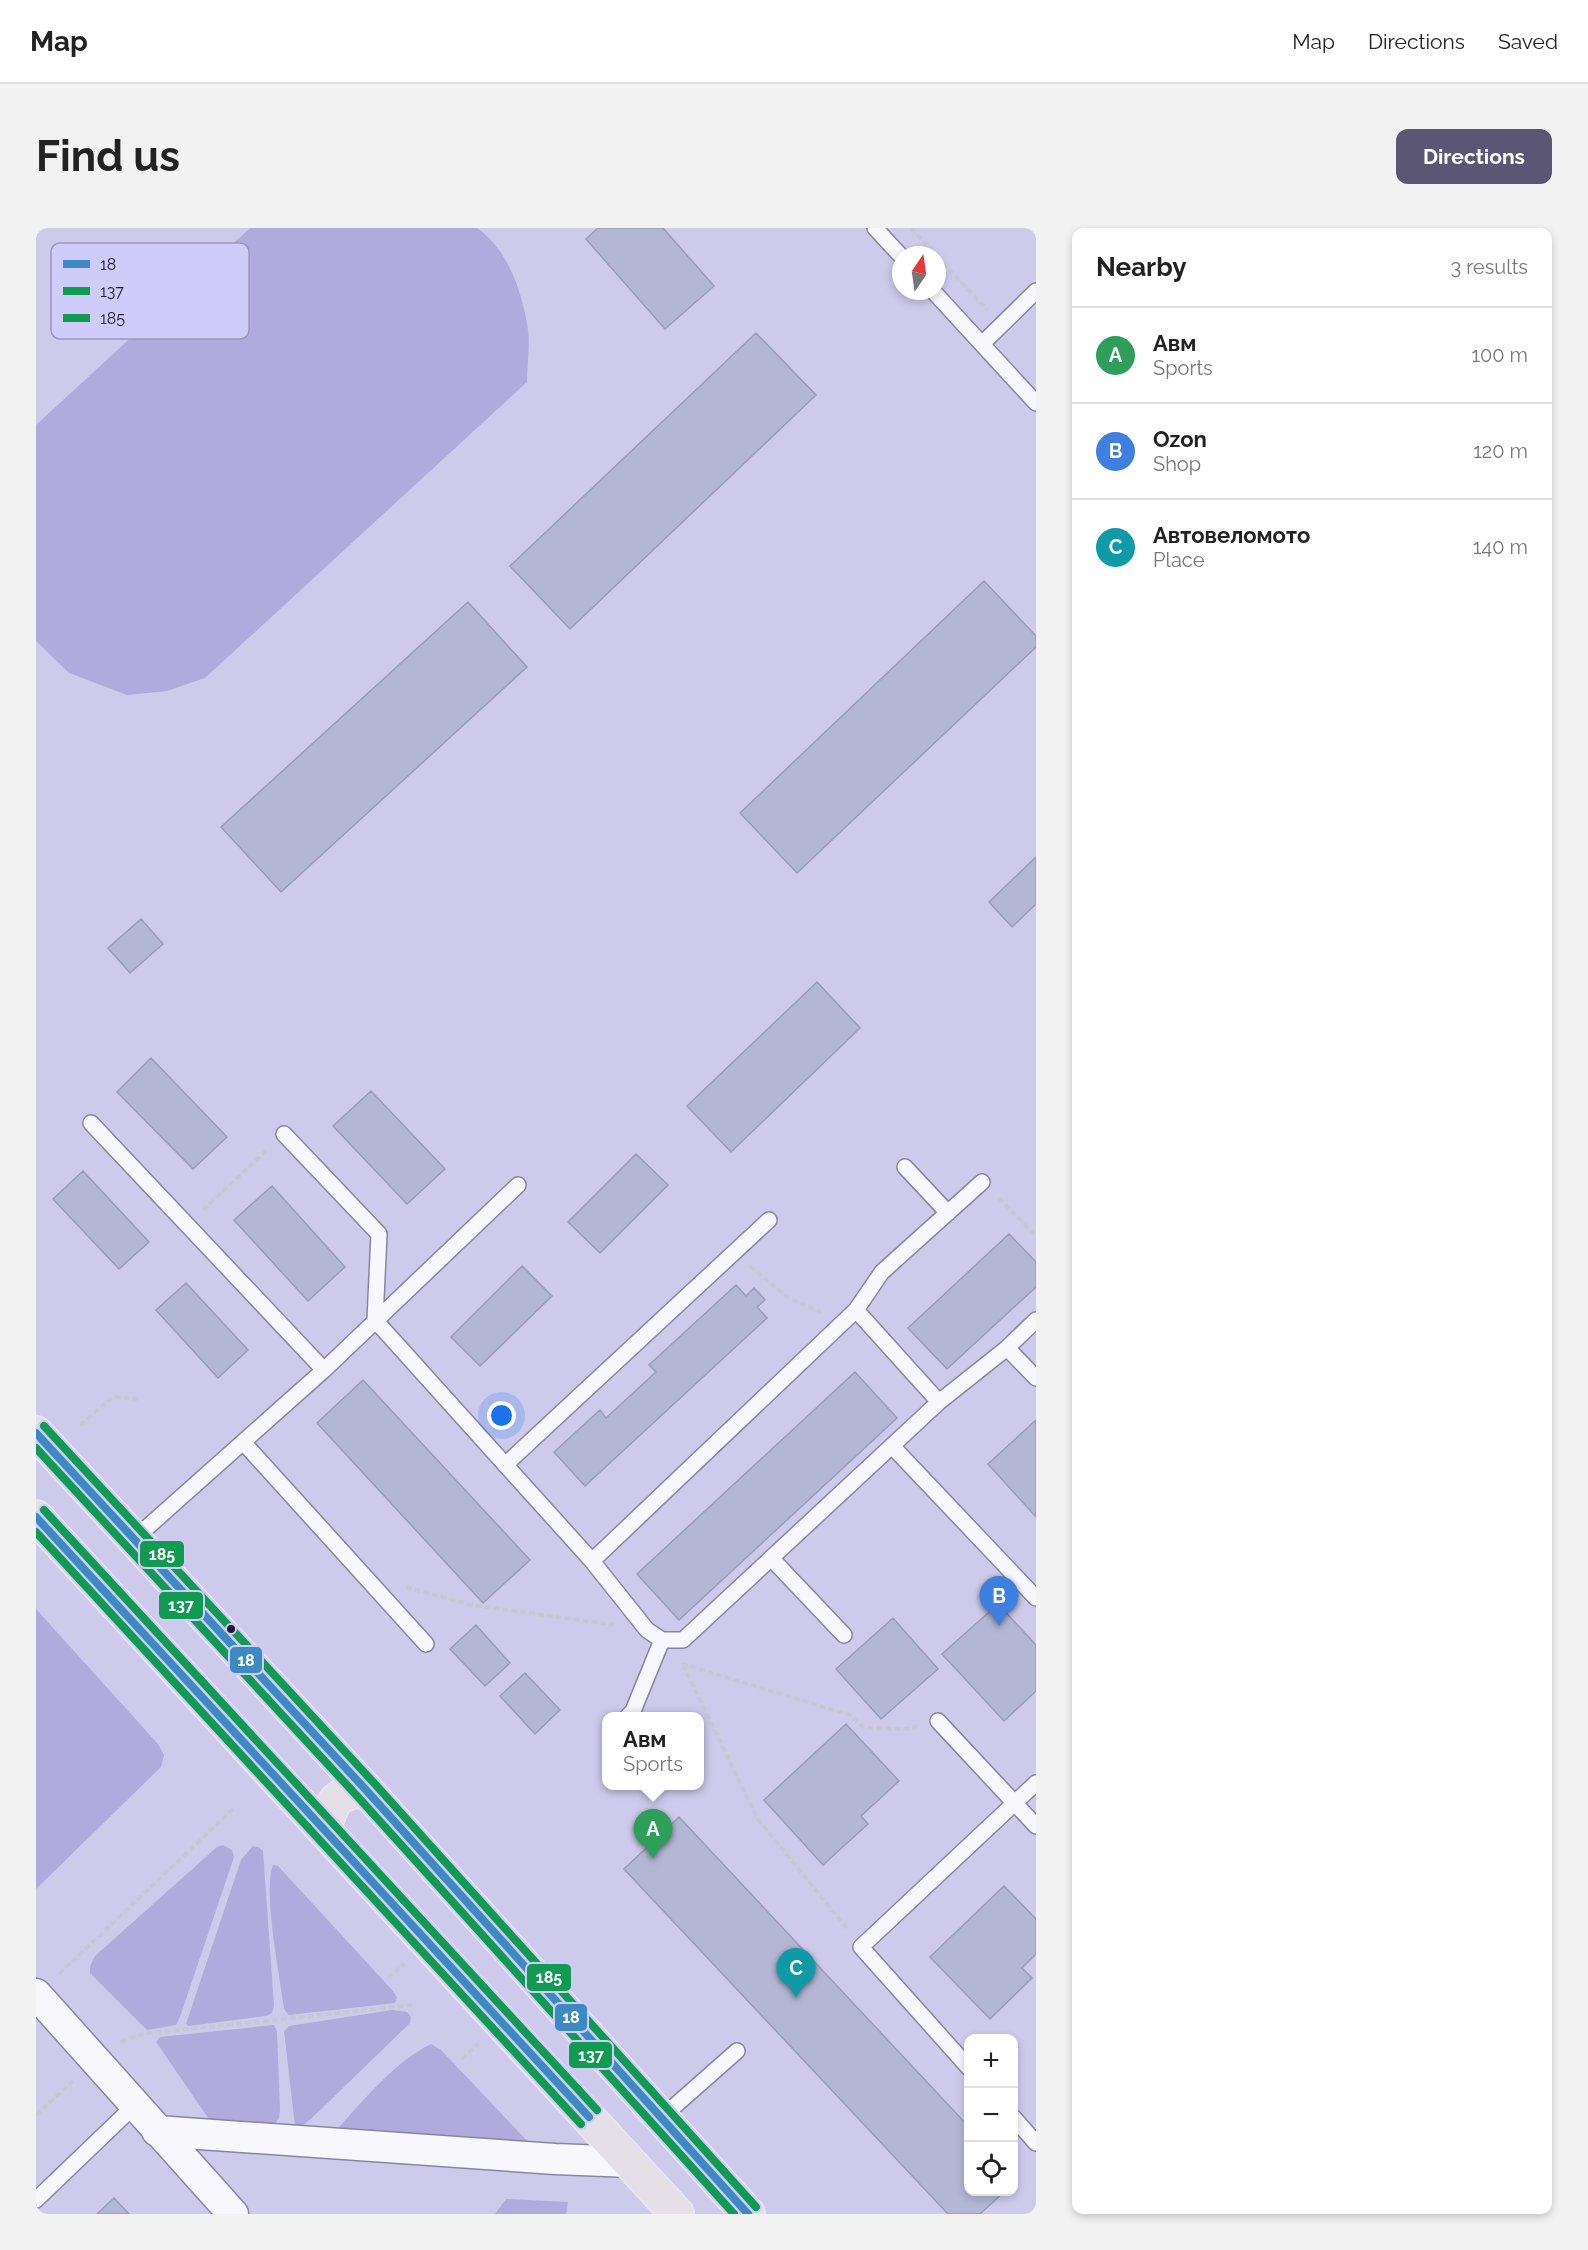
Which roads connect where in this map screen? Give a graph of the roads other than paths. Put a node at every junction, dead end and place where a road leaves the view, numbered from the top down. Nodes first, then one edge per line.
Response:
1 (875, 228) edge
2 (892, 246) edge
3 (1036, 291) edge
4 (941, 300) edge
5 (982, 344) junction
6 (1036, 403) edge
7 (91, 1123) dead end
8 (284, 1134) road end
9 (905, 1167) dead end
10 (982, 1182) road end
11 (518, 1185) dead end
12 (948, 1213) junction
13 (769, 1220) dead end
14 (856, 1310) junction
15 (375, 1320) junction
16 (1036, 1320) edge
17 (1007, 1348) junction
18 (324, 1370) junction
19 (1036, 1378) edge
20 (939, 1402) junction
21 (36, 1433) edge
22 (243, 1442) junction
23 (892, 1446) junction
24 (505, 1465) junction
25 (36, 1517) edge
26 (133, 1540) junction
27 (771, 1558) junction
28 (592, 1561) junction
29 (1036, 1598) edge
30 (844, 1635) dead end
31 (662, 1640) junction
32 (426, 1644) dead end
33 (632, 1712) edge
34 (938, 1721) road end
35 (1036, 1783) edge
36 (366, 1790) junction
37 (1015, 1803) junction
38 (1036, 1826) edge
39 (324, 1829) junction
40 (39, 2005) edge
41 (737, 2051) dead end
42 (964, 2061) edge
43 (134, 2106) junction
44 (660, 2119) junction
45 (1018, 2123) edge
46 (157, 2131) junction
47 (1036, 2143) edge
48 (631, 2162) junction
49 (36, 2200) edge
50 (233, 2214) edge
51 (677, 2214) edge
52 (747, 2214) edge

1 - 2 lane
3 - 5 lane
4 - 5 lane
5 - 6 lane
7 - 18 lane
8 - 15 lane
9 - 12 lane
10 - 12 lane
11 - 15 lane
12 - 14 lane
13 - 24 lane
14 - 20 lane
14 - 28 lane
15 - 18 lane
15 - 24 lane
16 - 17 lane
17 - 19 lane
17 - 20 lane
18 - 22 lane
20 - 23 lane
21 - 26 main road
22 - 26 lane
22 - 32 lane
23 - 27 lane
23 - 29 lane
24 - 28 lane
25 - 39 main road
26 - 36 main road
27 - 30 lane
27 - 31 lane
28 - 31 lane
31 - 33 lane
34 - 37 lane
35 - 37 lane
36 - 39 main road
36 - 44 main road
37 - 38 lane
37 - 42 lane
39 - 48 main road
40 - 43 street
41 - 44 lane
43 - 46 street
43 - 49 lane
44 - 52 main road
45 - 47 lane
46 - 48 street
46 - 50 street
48 - 51 main road

